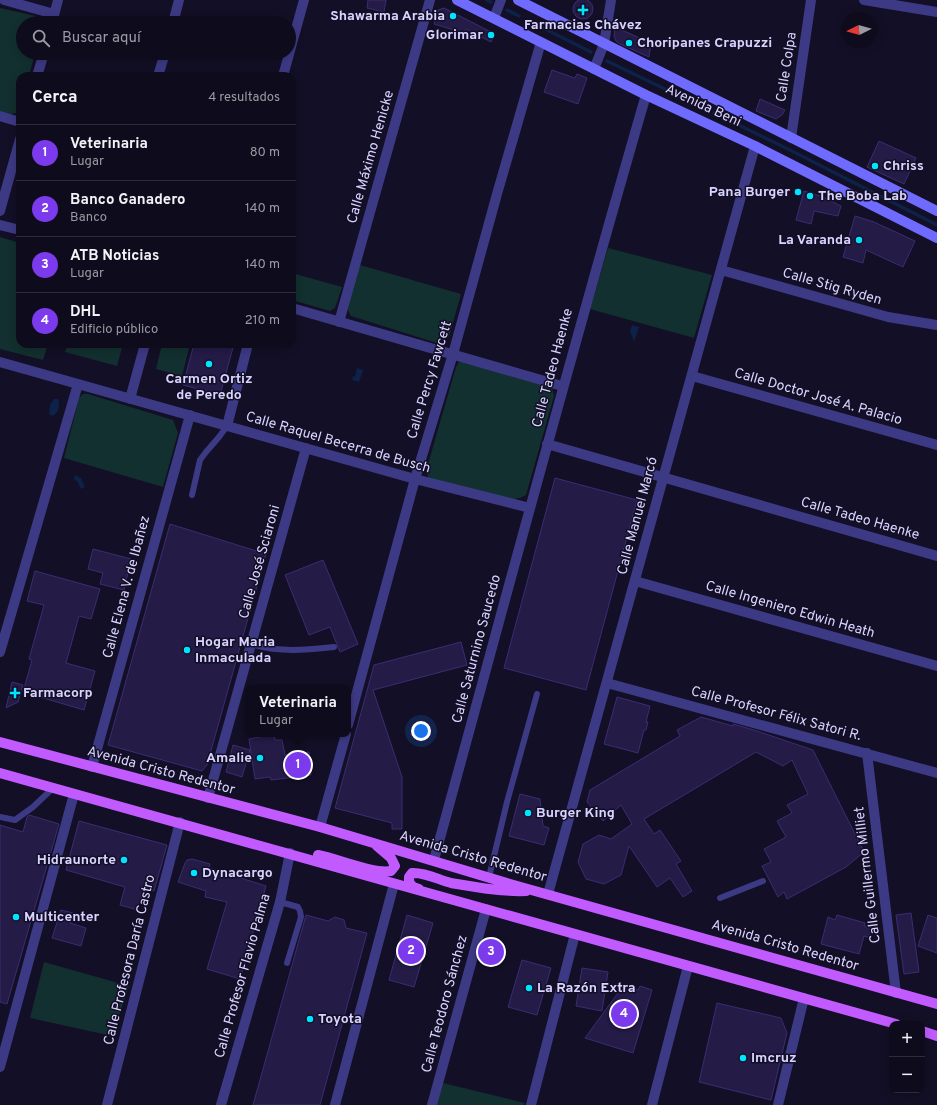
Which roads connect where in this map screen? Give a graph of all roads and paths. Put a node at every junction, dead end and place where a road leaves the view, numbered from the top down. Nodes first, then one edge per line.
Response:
1 (4, 0) edge
2 (58, 0) edge
3 (179, 0) edge
4 (304, 0) edge
5 (430, 0) edge
6 (457, 0) edge
7 (501, 0) edge
8 (518, 0) edge
9 (611, 0) edge
10 (811, 0) edge
11 (864, 0) edge
12 (937, 12) edge
13 (48, 16) edge
14 (54, 16) edge
15 (175, 16) edge
16 (494, 18) junction
17 (296, 29) edge
18 (541, 42) junction
19 (604, 44) junction
20 (42, 60) edge
21 (163, 60) edge
22 (287, 60) edge
23 (594, 69) junction
24 (38, 72) edge
25 (159, 72) edge
26 (284, 72) edge
27 (646, 94) junction
28 (0, 116) edge
29 (16, 121) edge
30 (791, 138) junction
31 (755, 146) junction
32 (16, 153) edge
33 (0, 211) edge
34 (937, 211) edge
35 (0, 225) edge
36 (16, 229) edge
37 (937, 238) edge
38 (721, 270) junction
39 (296, 309) edge
40 (339, 322) junction
41 (937, 325) edge
42 (144, 348) edge
43 (247, 348) edge
44 (453, 354) junction
45 (0, 362) edge
46 (692, 376) junction
47 (78, 384) junction
48 (562, 386) junction
49 (130, 398) junction
50 (190, 415) junction
51 (227, 426) junction
52 (547, 444) junction
53 (937, 445) edge
54 (306, 448) junction
55 (664, 478) junction
56 (415, 479) junction
57 (192, 495) dead end
58 (530, 508) junction
59 (937, 556) edge
60 (635, 581) junction
61 (251, 644) junction
62 (334, 647) dead end
63 (0, 652) edge
64 (937, 666) edge
65 (606, 683) junction
66 (537, 694) dead end
67 (351, 714) edge
68 (345, 737) edge
69 (0, 742) edge
70 (867, 753) junction
71 (92, 767) junction
72 (0, 773) edge
73 (937, 773) edge
74 (53, 788) junction
75 (74, 794) junction
76 (208, 798) junction
77 (0, 817) edge
78 (180, 822) junction
79 (320, 827) junction
80 (370, 842) junction
81 (273, 849) junction
82 (290, 854) junction
83 (434, 860) junction
84 (489, 877) junction
85 (763, 881) dead end
86 (394, 884) junction
87 (534, 890) junction
88 (432, 894) junction
89 (548, 894) junction
90 (720, 898) dead end
91 (280, 902) junction
92 (486, 910) junction
93 (576, 934) junction
94 (287, 963) dead end
95 (688, 966) junction
96 (896, 993) junction
97 (804, 998) junction
98 (937, 1004) edge
99 (889, 1022) edge
100 (925, 1032) edge
101 (937, 1036) edge
102 (0, 1067) edge
103 (107, 1105) edge
104 (220, 1105) edge
105 (335, 1105) edge
106 (432, 1105) edge
107 (531, 1105) edge
108 (652, 1105) edge
109 (778, 1105) edge

1 - 13 street
2 - 14 street
3 - 15 street
4 - 17 street
5 - 40 street, Calle Máximo Henicke
6 - 16 street, Avenida Beni
7 - 16 street
8 - 19 street, Avenida Beni
9 - 19 street
10 - 30 street, Calle Colpa
11 - 12 street
16 - 18 street, Avenida Beni
18 - 23 street, Avenida Beni
18 - 44 street, Calle Percy Fawcett
19 - 23 street
19 - 30 street, Avenida Beni
20 - 24 street
21 - 25 street
22 - 26 street
23 - 27 street, Avenida Beni
27 - 31 street, Avenida Beni
27 - 48 street, Calle Tadeo Haenke
28 - 29 street
30 - 34 street, Avenida Beni
31 - 37 street, Avenida Beni
31 - 38 street, Calle Manuel Marcó
32 - 33 street
35 - 36 street
38 - 41 street, Calle Stig Ryden
38 - 46 street, Calle Manuel Marcó
39 - 40 street
40 - 44 street
42 - 49 street
43 - 51 street
44 - 48 street
44 - 56 street, Calle Percy Fawcett
45 - 47 street, Calle Raquel Becerra de Busch
46 - 53 street, Calle Doctor José A. Palacio
46 - 55 street, Calle Manuel Marcó
47 - 49 street, Calle Raquel Becerra de Busch
47 - 63 street
48 - 52 street, Calle Tadeo Haenke
49 - 50 street, Calle Raquel Becerra de Busch
50 - 51 street, Calle Raquel Becerra de Busch
50 - 71 street, Calle Elena V. de Ibañez
51 - 54 street, Calle Raquel Becerra de Busch
51 - 57 lane
52 - 55 street, Calle Tadeo Haenke
52 - 58 street, Calle Saturnino Saucedo
54 - 56 street, Calle Raquel Becerra de Busch
54 - 61 street, Calle José Sciaroni
55 - 59 street, Calle Tadeo Haenke
55 - 60 street, Calle Manuel Marcó
56 - 58 street, Calle Raquel Becerra de Busch
56 - 67 street, Calle Percy Fawcett
58 - 83 street, Calle Saturnino Saucedo
60 - 64 street, Calle Ingeniero Edwin Heath
60 - 65 street, Calle Manuel Marcó
61 - 62 lane
61 - 76 street, Calle José Sciaroni
65 - 70 street, Calle Profesor Félix Satori R.
65 - 89 street, Calle Manuel Marcó
66 - 84 lane
68 - 79 street
69 - 71 main road, Avenida Cristo Redentor
70 - 73 street, Calle Profesor Félix Satori R.
70 - 96 street, Calle Guillermo Milliet
71 - 76 main road, Avenida Cristo Redentor
72 - 74 main road
74 - 75 main road
74 - 77 lane
75 - 78 main road
75 - 102 street
76 - 79 main road, Avenida Cristo Redentor
78 - 81 main road
78 - 103 street, Calle Profesora Daría Castro
79 - 80 main road, Avenida Cristo Redentor
80 - 81 main road
80 - 83 main road, Avenida Cristo Redentor
81 - 82 main road
82 - 86 main road
82 - 91 street, Calle Profesor Flavio Palma
83 - 84 main road, Avenida Cristo Redentor
84 - 87 main road, Avenida Cristo Redentor
85 - 90 lane
86 - 88 main road
86 - 105 street
87 - 88 main road
87 - 89 main road, Avenida Cristo Redentor
88 - 92 main road
89 - 96 main road, Avenida Cristo Redentor
91 - 94 lane
91 - 104 street, Calle Profesor Flavio Palma
92 - 93 main road
92 - 106 street, Calle Teodoro Sánchez
93 - 95 main road
93 - 107 street
95 - 97 main road
95 - 108 street
96 - 98 main road, Avenida Cristo Redentor
97 - 99 main road
97 - 109 street
100 - 101 main road

